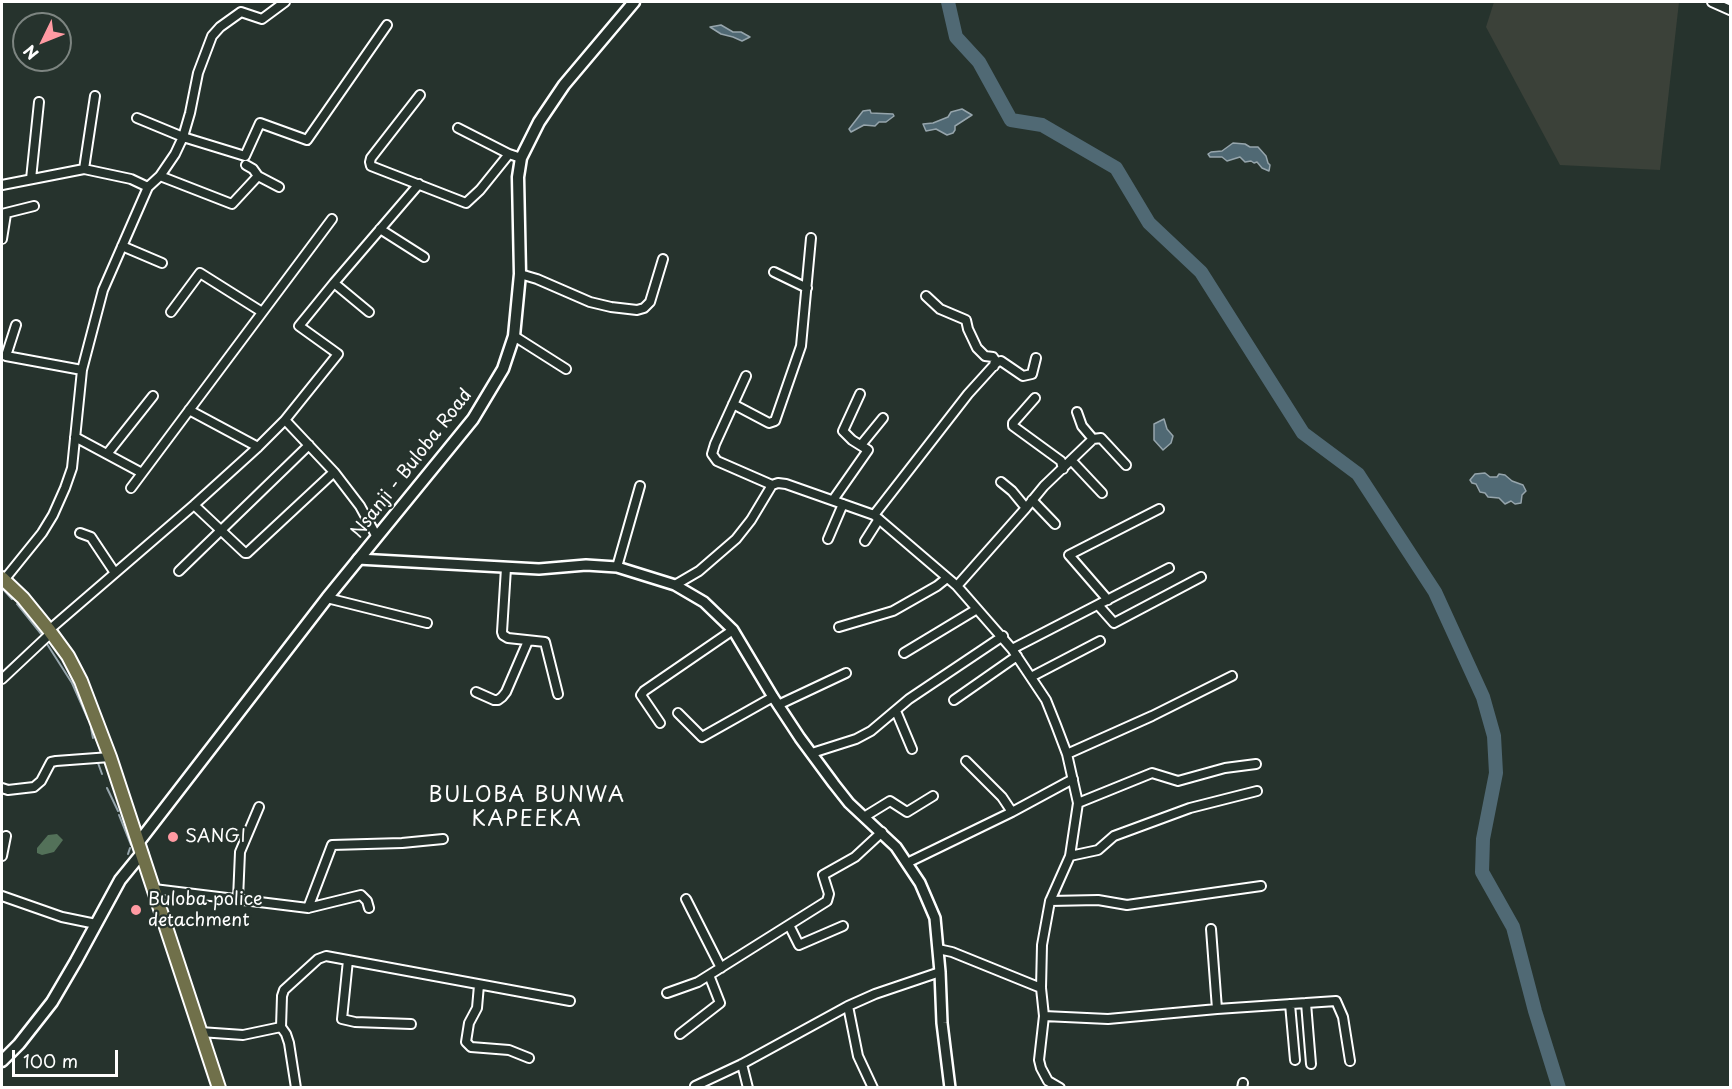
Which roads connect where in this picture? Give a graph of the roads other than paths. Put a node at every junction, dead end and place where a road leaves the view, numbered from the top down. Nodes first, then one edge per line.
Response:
1 (285, 2) edge
2 (634, 2) edge
3 (1713, 2) edge
4 (1731, 10) edge
5 (387, 25) dead end
6 (420, 95) dead end
7 (95, 96) dead end
8 (39, 102) dead end
9 (137, 118) dead end
10 (458, 128) dead end
11 (183, 137) junction
12 (509, 154) junction
13 (521, 158) junction
14 (246, 165) dead end
15 (84, 169) junction
16 (160, 176) junction
17 (258, 176) junction
18 (31, 179) junction
19 (419, 184) junction
20 (2, 185) edge
21 (148, 187) junction
22 (279, 188) dead end
23 (34, 206) dead end
24 (4, 214) edge
25 (332, 219) dead end
26 (380, 229) junction
27 (811, 238) dead end
28 (2, 239) edge
29 (122, 246) junction
30 (424, 257) dead end
31 (663, 259) dead end
32 (162, 263) dead end
33 (774, 272) dead end
34 (520, 274) junction
35 (334, 283) junction
36 (807, 288) junction
37 (926, 296) dead end
38 (171, 312) dead end
39 (262, 312) junction
40 (369, 312) dead end
41 (16, 325) dead end
42 (514, 336) junction
43 (1036, 358) dead end
44 (994, 366) junction
45 (566, 369) dead end
46 (82, 370) junction
47 (746, 376) dead end
48 (860, 394) dead end
49 (153, 396) dead end
50 (1035, 398) dead end
51 (733, 404) junction
52 (189, 410) junction
53 (1077, 412) dead end
54 (883, 418) dead end
55 (285, 420) junction
56 (75, 437) junction
57 (1093, 439) junction
58 (309, 445) junction
59 (861, 445) junction
60 (258, 447) junction
61 (107, 454) junction
62 (1071, 460) junction
63 (1126, 465) dead end
64 (1063, 469) junction
65 (334, 472) junction
66 (142, 473) junction
67 (1001, 482) dead end
68 (640, 486) dead end
69 (772, 486) junction
70 (131, 488) dead end
71 (1102, 493) dead end
72 (833, 500) junction
73 (1032, 500) junction
74 (843, 504) junction
75 (194, 505) junction
76 (1026, 508) junction
77 (1159, 509) dead end
78 (876, 517) junction
79 (1055, 524) dead end
80 (221, 530) junction
81 (80, 533) dead end
82 (377, 537) junction
83 (828, 539) dead end
84 (865, 541) dead end
85 (358, 560) junction
86 (617, 567) junction
87 (506, 568) junction
88 (1170, 568) dead end
89 (179, 571) dead end
90 (116, 573) junction
91 (1201, 577) dead end
92 (947, 578) junction
93 (3, 579) edge
94 (675, 585) junction
95 (957, 586) junction
96 (327, 598) junction
97 (1108, 600) junction
98 (1098, 605) junction
99 (977, 609) junction
100 (427, 623) dead end
101 (839, 627) dead end
102 (733, 630) junction
103 (50, 632) junction
104 (1003, 636) junction
105 (1100, 640) dead end
106 (528, 641) junction
107 (1015, 652) junction
108 (904, 653) dead end
109 (846, 673) dead end
110 (1232, 676) dead end
111 (1031, 677) junction
112 (2, 679) edge
113 (476, 692) dead end
114 (558, 694) dead end
115 (954, 700) dead end
116 (775, 701) junction
117 (896, 711) junction
118 (678, 713) dead end
119 (660, 723) dead end
120 (912, 749) dead end
121 (812, 753) junction
122 (1067, 754) junction
123 (110, 757) junction
124 (966, 761) dead end
125 (1256, 764) dead end
126 (1073, 779) junction
127 (2, 788) edge
128 (1257, 791) dead end
129 (933, 796) dead end
130 (1078, 803) junction
131 (259, 807) dead end
132 (1012, 812) junction
133 (864, 817) junction
134 (882, 832) junction
135 (6, 836) dead end
136 (443, 839) dead end
137 (140, 848) junction
138 (2, 856) edge
139 (1070, 856) junction
140 (907, 863) junction
141 (1261, 886) dead end
142 (154, 889) junction
143 (2, 896) edge
144 (238, 899) junction
145 (686, 899) dead end
146 (1050, 901) junction
147 (308, 908) junction
148 (369, 908) dead end
149 (96, 924) junction
150 (789, 925) junction
151 (843, 926) dead end
152 (1211, 929) dead end
153 (938, 949) junction
154 (348, 960) junction
155 (721, 968) junction
156 (940, 972) junction
157 (709, 975) junction
158 (479, 985) junction
159 (1041, 988) junction
160 (667, 993) dead end
161 (570, 1001) dead end
162 (1306, 1003) junction
163 (1290, 1004) junction
164 (848, 1006) junction
165 (1217, 1009) junction
166 (1044, 1016) junction
167 (411, 1024) dead end
168 (281, 1027) junction
169 (200, 1032) junction
170 (680, 1034) dead end
171 (529, 1058) dead end
172 (1295, 1060) dead end
173 (2, 1061) edge
174 (1350, 1061) dead end
175 (742, 1064) junction
176 (1311, 1064) dead end
177 (695, 1086) edge
178 (219, 1088) edge
179 (296, 1088) edge
180 (748, 1088) edge
181 (873, 1088) edge
182 (950, 1088) edge
183 (1060, 1088) edge

1 - 11 street
2 - 13 main road, Nsanji - Buloba Road
3 - 4 street
5 - 11 street
6 - 19 street
7 - 15 street
8 - 18 street
9 - 11 street
10 - 12 street
11 - 16 street
12 - 13 street
12 - 19 street
13 - 34 main road, Nsanji - Buloba Road
14 - 17 street
15 - 18 street
15 - 21 street
16 - 17 street
16 - 21 street
17 - 22 street
18 - 20 street
19 - 26 street
21 - 29 street
23 - 24 street
24 - 28 street
25 - 39 street
26 - 30 street
26 - 35 street
27 - 36 street
29 - 32 street
29 - 46 street
31 - 34 street
33 - 36 street
34 - 42 main road, Nsanji - Buloba Road
35 - 40 street
35 - 55 street
36 - 51 street
37 - 44 street
38 - 39 street
39 - 52 street
41 - 46 street
42 - 45 street
42 - 82 main road, Nsanji - Buloba Road
43 - 44 street
44 - 78 street
46 - 56 street
47 - 51 street
48 - 59 street
49 - 61 street
50 - 64 street
51 - 69 street
52 - 60 street
52 - 66 street
53 - 57 street
54 - 59 street
55 - 58 street
55 - 60 street
56 - 61 street
56 - 93 street
57 - 62 street
57 - 63 street
58 - 65 street
58 - 80 street
59 - 72 street
60 - 75 street
61 - 66 street
62 - 64 street
62 - 71 street
64 - 73 street
65 - 80 street
65 - 82 street
66 - 70 street
67 - 76 street
68 - 86 street
69 - 72 street
69 - 94 street
72 - 74 street
73 - 76 street
73 - 79 street
74 - 78 street
74 - 83 street
75 - 80 street
75 - 90 street
76 - 95 street
77 - 97 street
78 - 84 street
78 - 92 street
80 - 89 street
81 - 90 street
82 - 85 main road, Nsanji - Buloba Road
85 - 87 street
85 - 96 main road, Nsanji - Buloba Road
86 - 87 street
86 - 94 street
87 - 106 street
88 - 97 street
90 - 103 street
91 - 98 street
92 - 95 street
92 - 101 street
93 - 103 main road
94 - 102 street
95 - 99 street
96 - 100 street
96 - 137 main road, Nsanji - Buloba Road
97 - 98 street
98 - 107 street
99 - 104 street
99 - 108 street
102 - 116 street
102 - 119 street
103 - 112 street
103 - 123 main road
104 - 107 street
104 - 117 street
105 - 111 street
106 - 113 street
106 - 114 street
107 - 111 street
107 - 115 street
109 - 116 street
110 - 122 street
111 - 122 street
116 - 118 street
116 - 121 street
117 - 120 street
117 - 121 street
121 - 133 street
122 - 126 street
123 - 127 street
123 - 137 main road
124 - 132 street
125 - 130 street
126 - 130 street
126 - 132 street
128 - 139 street
129 - 133 street
130 - 139 street
131 - 144 street
132 - 140 street
133 - 134 street
134 - 140 street
134 - 150 street
135 - 138 street
136 - 147 street
137 - 142 main road
137 - 149 main road, Nsanji - Buloba Road
139 - 146 street
140 - 153 street
141 - 146 street
142 - 144 street
142 - 169 main road
143 - 149 street
144 - 147 street
145 - 155 street
146 - 159 street
147 - 148 street
149 - 173 main road, Nsanji - Buloba Road
150 - 151 street
150 - 155 street
152 - 165 street
153 - 156 street
153 - 159 street
154 - 158 street
154 - 167 street
154 - 168 street
155 - 157 street
156 - 164 street
156 - 182 street
157 - 160 street
157 - 170 street
158 - 161 street
158 - 171 street
159 - 166 street
162 - 163 street
162 - 174 street
162 - 176 street
163 - 165 street
163 - 172 street
164 - 175 street
164 - 181 street
165 - 166 street
166 - 183 street
168 - 169 street
168 - 179 street
169 - 178 main road
175 - 177 street
175 - 180 street

